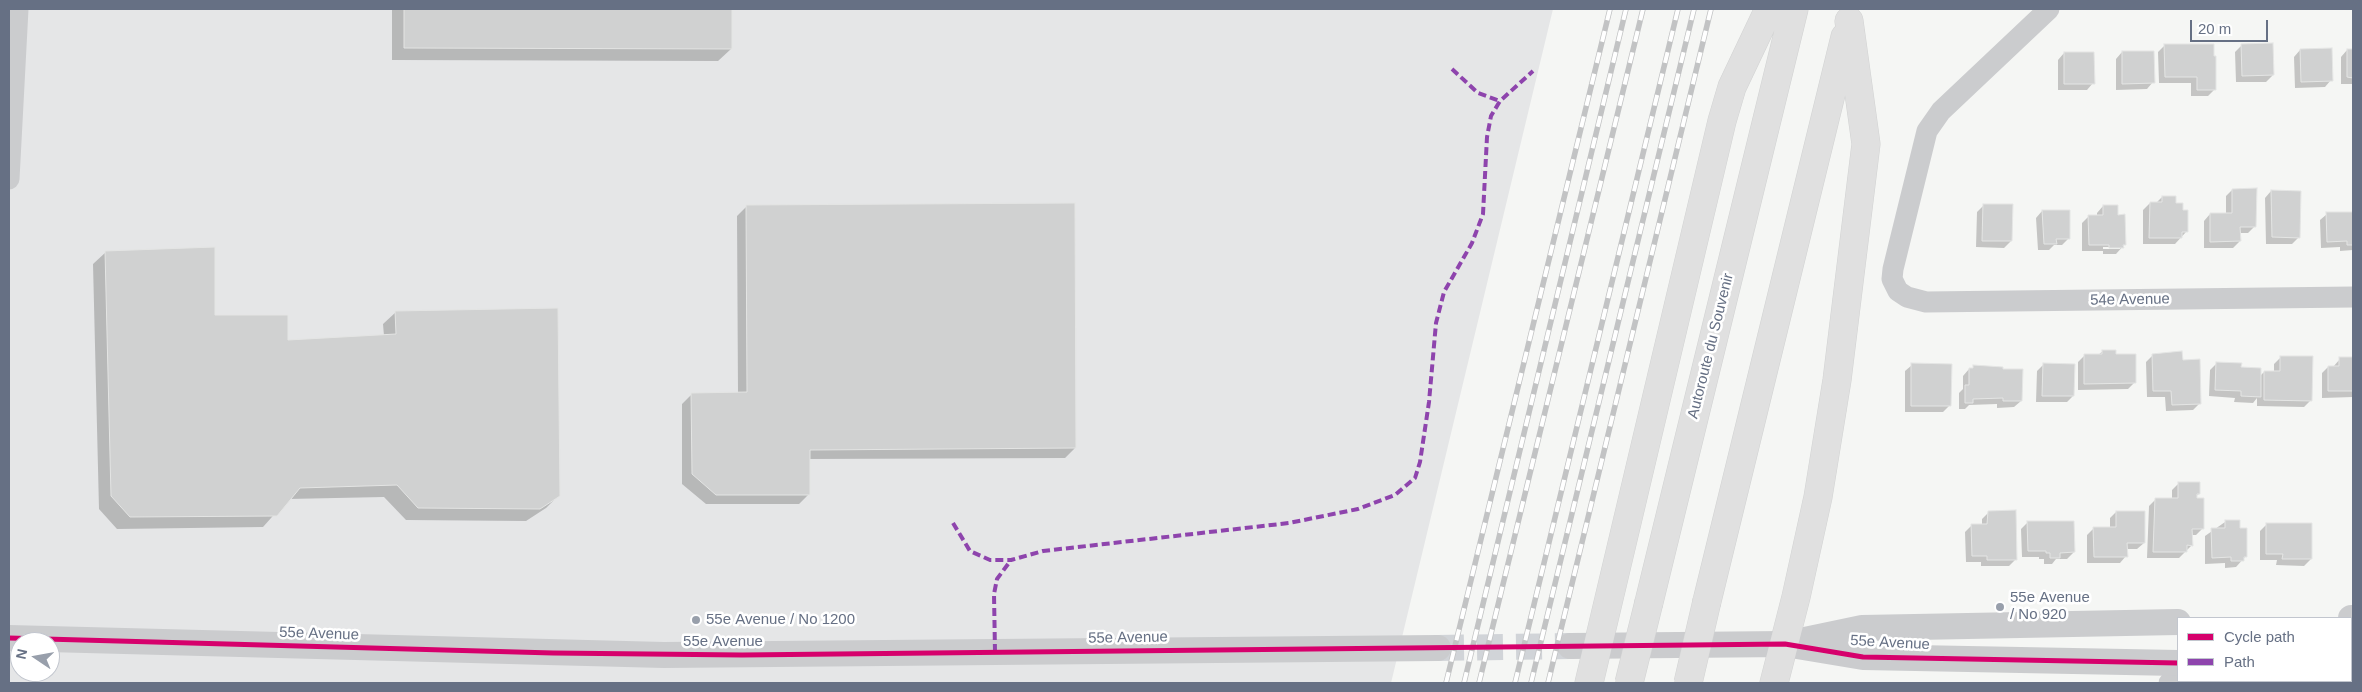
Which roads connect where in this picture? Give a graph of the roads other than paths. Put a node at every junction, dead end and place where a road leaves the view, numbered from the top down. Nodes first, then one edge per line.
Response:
1 (18, 9) edge
2 (1770, 9) edge
3 (1794, 9) edge
4 (2049, 9) edge
5 (1850, 15) edge
6 (9, 180) edge
7 (2353, 297) edge
8 (2177, 622) edge
9 (9, 638) edge
10 (1785, 644) junction
11 (1598, 645) junction
12 (1570, 646) tunnel mouth
13 (1438, 648) tunnel mouth
14 (2177, 663) edge
15 (1589, 683) edge
16 (1629, 683) edge
17 (1688, 683) edge
18 (1774, 683) edge

1 - 6 street
2 - 11 highway
3 - 16 highway, Autoroute du Souvenir, bridge
4 - 7 street, 54e Avenue
5 - 10 highway
5 - 17 highway, bridge
8 - 10 street, 55e Avenue
9 - 13 street, 55e Avenue
10 - 11 street, 55e Avenue
10 - 14 street, 55e Avenue
10 - 18 highway
11 - 12 street, 55e Avenue
11 - 15 highway

